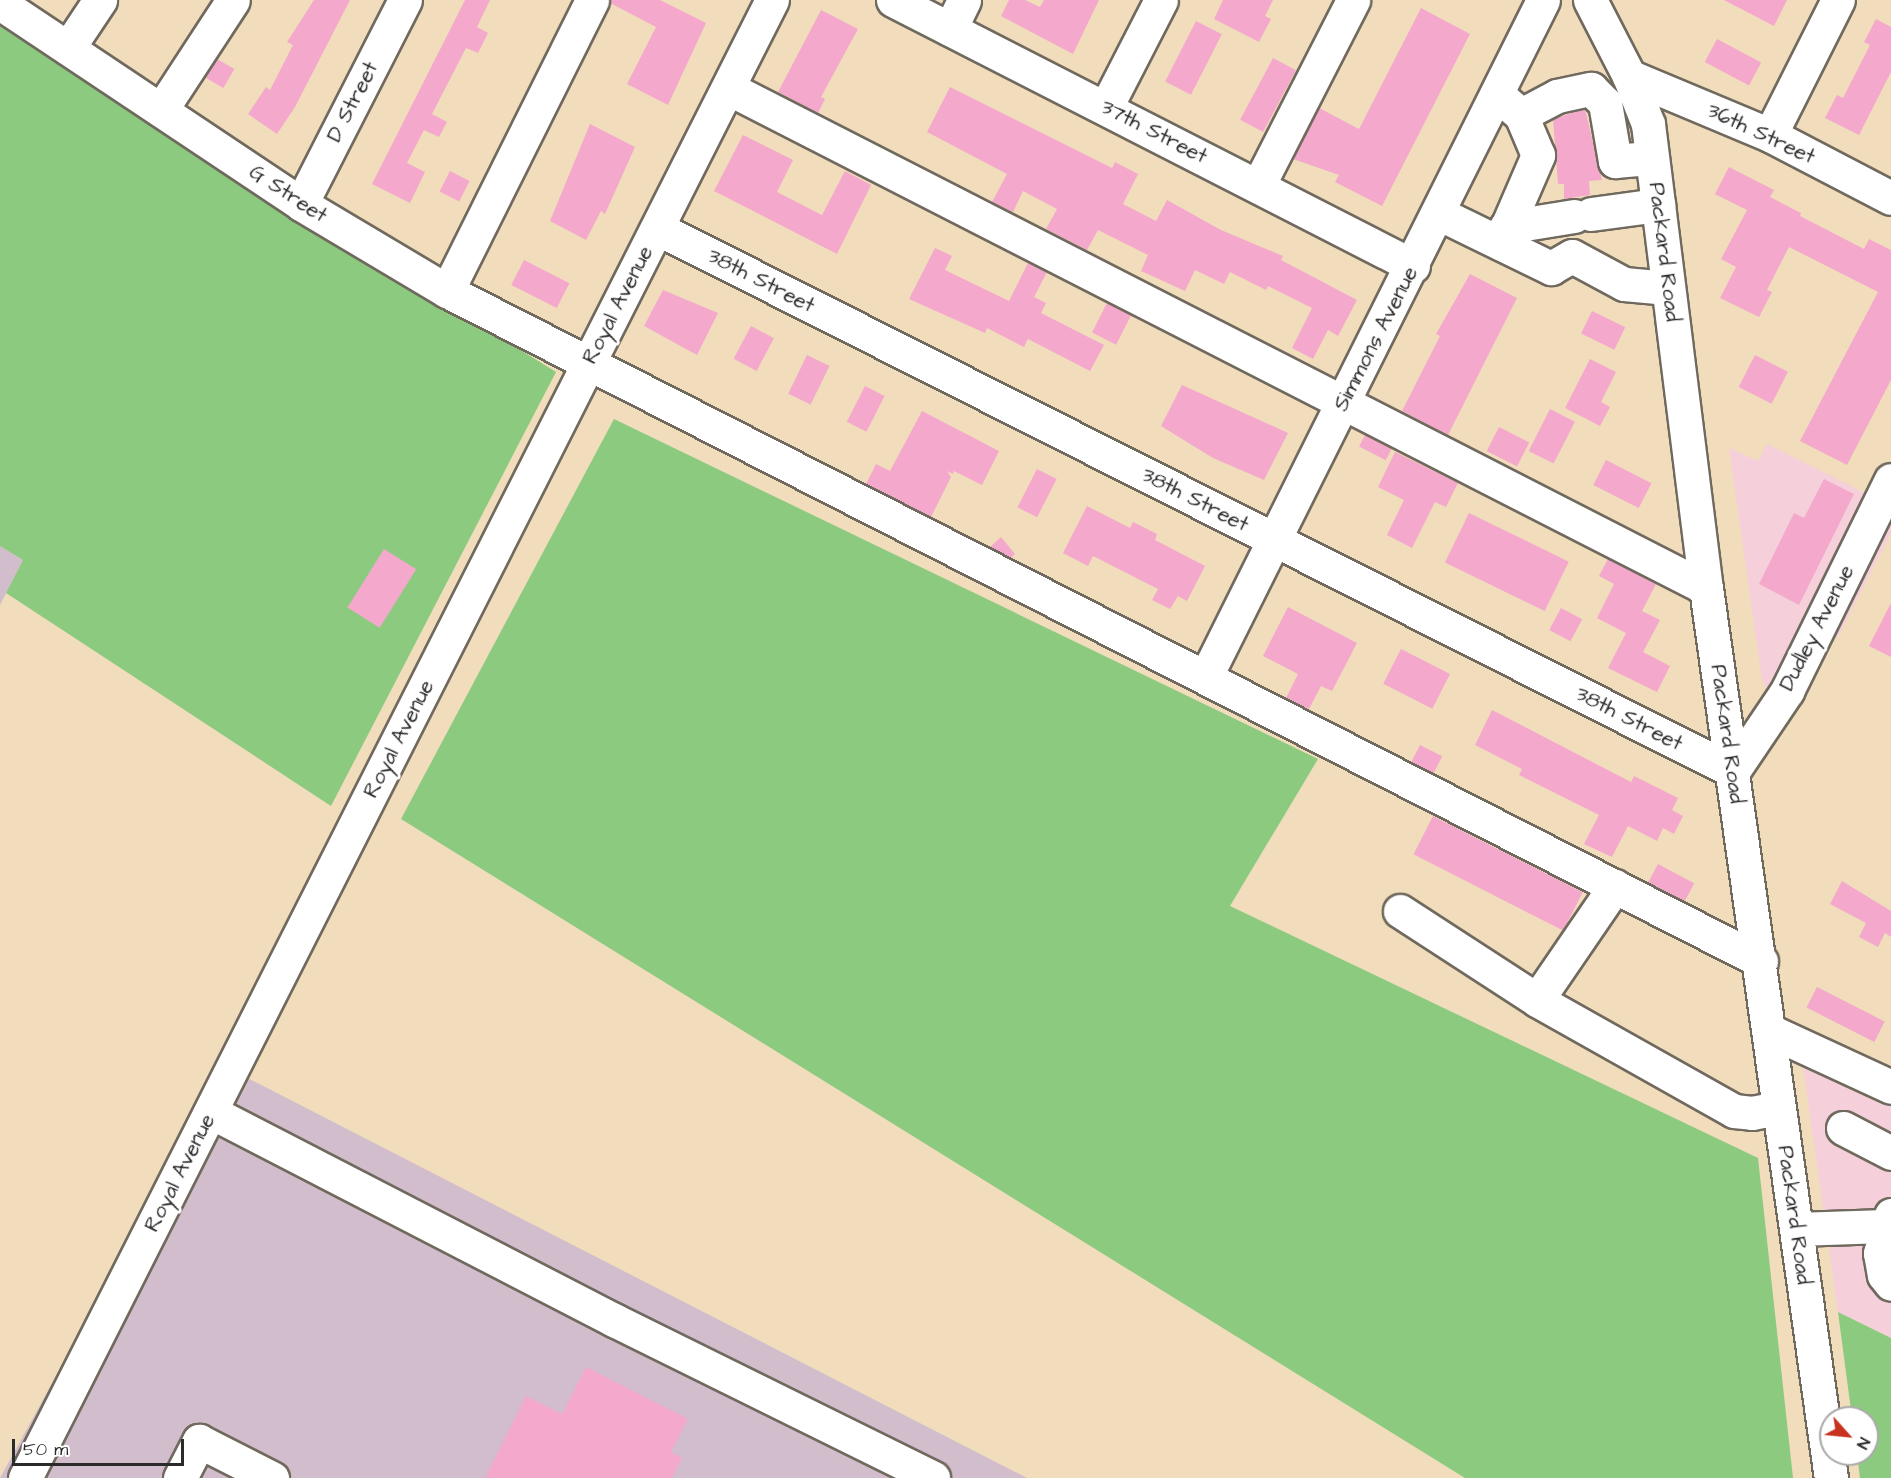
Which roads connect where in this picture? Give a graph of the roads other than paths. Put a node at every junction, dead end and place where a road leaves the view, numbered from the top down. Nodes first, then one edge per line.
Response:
1 (100, 0) edge
2 (233, 0) edge
3 (405, 0) edge
4 (592, 0) edge
5 (772, 0) edge
6 (893, 0) edge
7 (964, 0) edge
8 (1161, 0) edge
9 (1353, 0) edge
10 (1544, 0) edge
11 (1590, 0) edge
12 (1838, 0) edge
13 (0, 3) edge
14 (950, 29) junction
15 (68, 48) junction
16 (1629, 76) junction
17 (728, 88) junction
18 (1509, 104) junction
19 (1107, 107) junction
20 (161, 110) junction
21 (1770, 135) junction
22 (1652, 158) junction
23 (1258, 186) junction
24 (1891, 198) edge
25 (302, 204) junction
26 (1658, 205) junction
27 (1438, 213) junction
28 (657, 228) junction
29 (1503, 235) junction
30 (1413, 266) junction
31 (1668, 288) junction
32 (447, 291) junction
33 (589, 365) junction
34 (1344, 401) junction
35 (1891, 480) edge
36 (1275, 541) junction
37 (1706, 588) junction
38 (1206, 676) junction
39 (1732, 771) junction
40 (1616, 886) junction
41 (1400, 911) dead end
42 (1761, 961) junction
43 (1538, 1000) junction
44 (1770, 1031) junction
45 (1888, 1078) edge
46 (1778, 1108) junction
47 (211, 1112) junction
48 (1843, 1128) dead end
49 (1891, 1153) edge
50 (1888, 1221) edge
51 (1796, 1229) junction
52 (1891, 1284) edge
53 (26, 1478) edge
54 (180, 1478) edge
55 (272, 1478) edge
56 (933, 1478) edge
57 (1831, 1478) edge

1 - 15 street
2 - 20 street
3 - 25 street, D Street
4 - 32 street
5 - 17 street, Royal Avenue
6 - 14 street, 37th Street
7 - 14 street
8 - 19 street
9 - 23 street
10 - 18 street, Simmons Avenue
11 - 16 street, Packard Road
12 - 21 street
13 - 15 street, G Street
14 - 19 street, 37th Street
15 - 20 street, G Street
16 - 21 street, 36th Street
16 - 22 street, Packard Road
17 - 28 street, Royal Avenue
17 - 34 street
18 - 22 street
18 - 27 street, Simmons Avenue
18 - 29 street
19 - 23 street, 37th Street
20 - 25 street, G Street
21 - 24 street, 36th Street
22 - 26 street, Packard Road
23 - 30 street, 37th Street
25 - 32 street, G Street
26 - 29 street
26 - 31 street, Packard Road
27 - 29 street
27 - 30 street, Simmons Avenue
28 - 33 street, Royal Avenue
28 - 36 street, 38th Street
29 - 31 street
30 - 34 street, Simmons Avenue
31 - 37 street, Packard Road
32 - 33 street, G Street
33 - 38 street, G Street
33 - 47 street, Royal Avenue
34 - 36 street, Simmons Avenue
34 - 37 street
35 - 39 street, Dudley Avenue
36 - 38 street, Simmons Avenue
36 - 39 street, 38th Street
37 - 39 street, Packard Road
38 - 40 street, G Street
39 - 42 street, Packard Road
40 - 42 street, G Street
40 - 43 street
41 - 43 street
42 - 44 street, Packard Road
43 - 46 street
44 - 45 street
44 - 46 street, Packard Road
46 - 51 street, Packard Road
47 - 53 street, Royal Avenue
47 - 56 street
48 - 49 street
50 - 51 street
50 - 52 street
51 - 57 street, Packard Road
54 - 55 street

